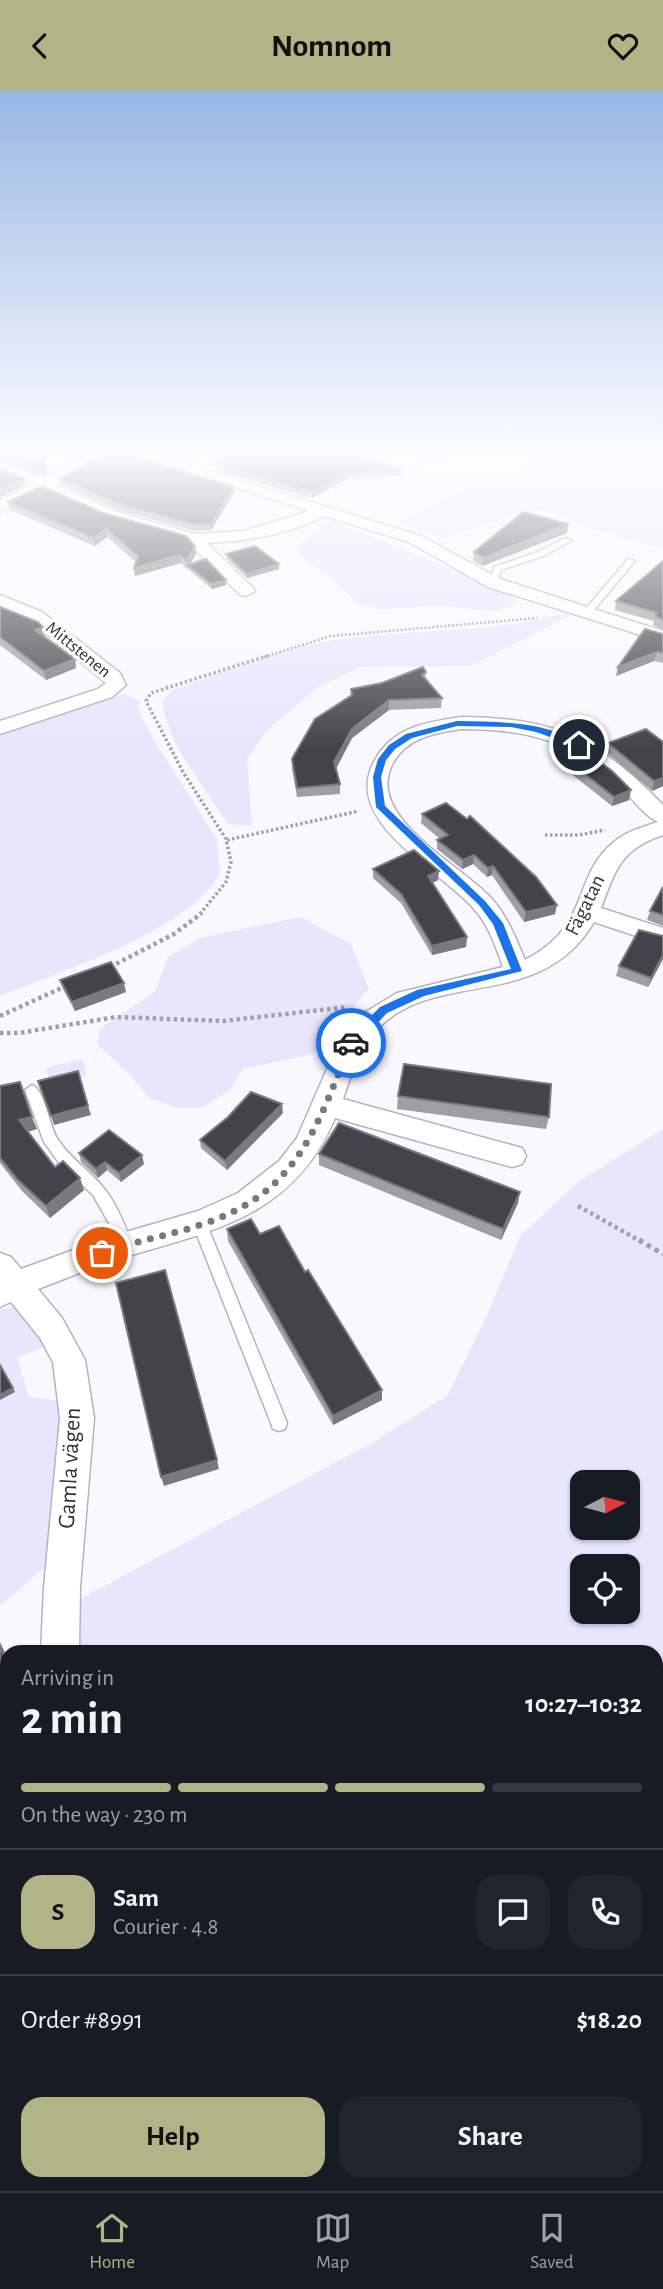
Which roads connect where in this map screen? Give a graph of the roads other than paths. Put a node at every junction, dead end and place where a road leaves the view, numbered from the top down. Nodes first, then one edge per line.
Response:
1 (207, 552) edge
2 (441, 552) edge
3 (545, 552) edge
4 (631, 561) dead end
5 (494, 583) junction
6 (246, 591) dead end
7 (0, 600) edge
8 (586, 614) junction
9 (663, 637) edge
10 (0, 728) edge
11 (658, 826) edge
12 (586, 911) junction
13 (663, 937) edge
14 (517, 971) junction
15 (32, 1090) dead end
16 (328, 1105) junction
17 (512, 1156) dead end
18 (200, 1225) junction
19 (124, 1245) junction
20 (5, 1281) edge
21 (279, 1423) dead end
22 (60, 1645) edge

1 - 6 street
2 - 5 street
3 - 5 lane
4 - 8 lane
5 - 8 street
7 - 10 street, Mittstenen
8 - 9 street
11 - 12 street, Fägatan
11 - 14 street
12 - 13 street
12 - 14 street, Fägatan
14 - 16 street, Fägatan
15 - 19 lane
16 - 17 street
16 - 18 street, Fägatan
18 - 19 street, Fägatan
18 - 21 lane
19 - 20 street, Fägatan
20 - 22 street, Gamla vägen

